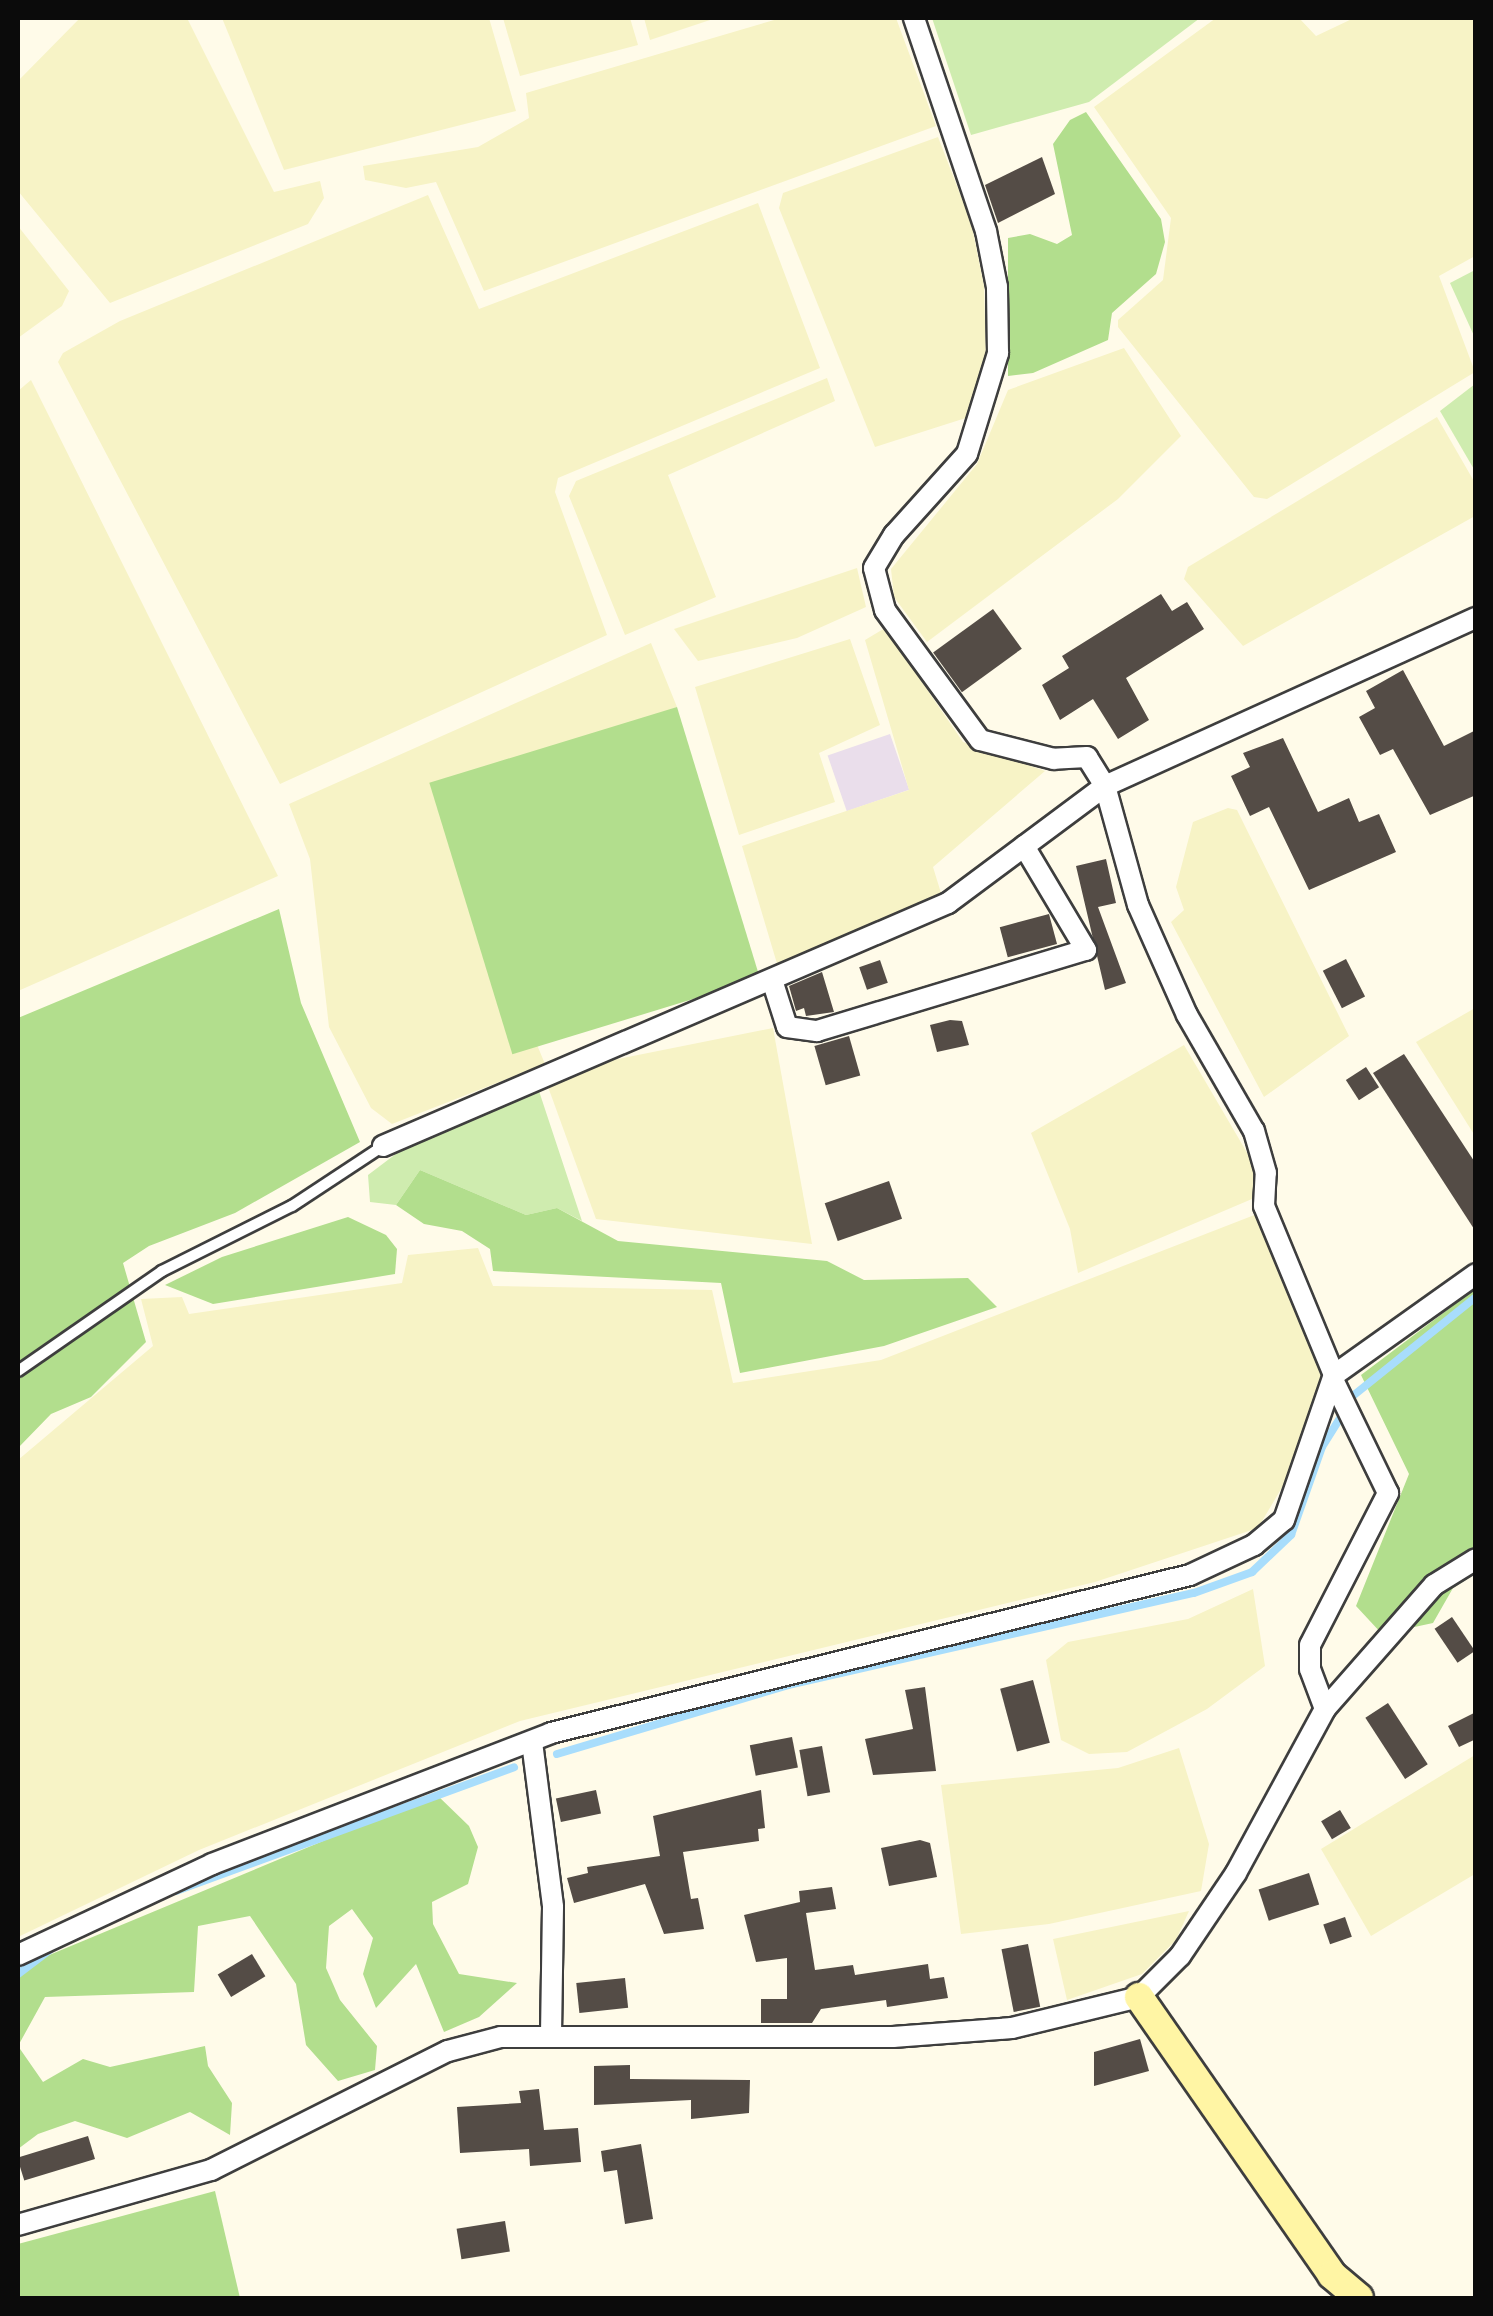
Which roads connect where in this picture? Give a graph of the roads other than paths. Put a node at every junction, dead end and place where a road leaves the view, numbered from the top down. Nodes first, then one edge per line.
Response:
1 (914, 18) edge
2 (1476, 618) edge
3 (1105, 786) junction
4 (1024, 846) junction
5 (773, 983) junction
6 (383, 1146) joint
7 (1476, 1274) edge
8 (18, 1370) edge
9 (1334, 1380) junction
10 (1476, 1559) edge
11 (1325, 1709) junction
12 (532, 1742) junction
13 (18, 1955) edge
14 (1139, 1997) junction
15 (551, 2034) junction
16 (18, 2225) edge
17 (1359, 2298) edge

1 - 3 street
2 - 3 street
3 - 4 street
3 - 9 street
4 - 5 street
4 - 5 street
5 - 6 street
6 - 8 lane
7 - 9 street
9 - 11 street
9 - 12 street
10 - 11 street
11 - 14 street
12 - 13 street
12 - 15 street
14 - 15 street
14 - 17 street
15 - 16 street

